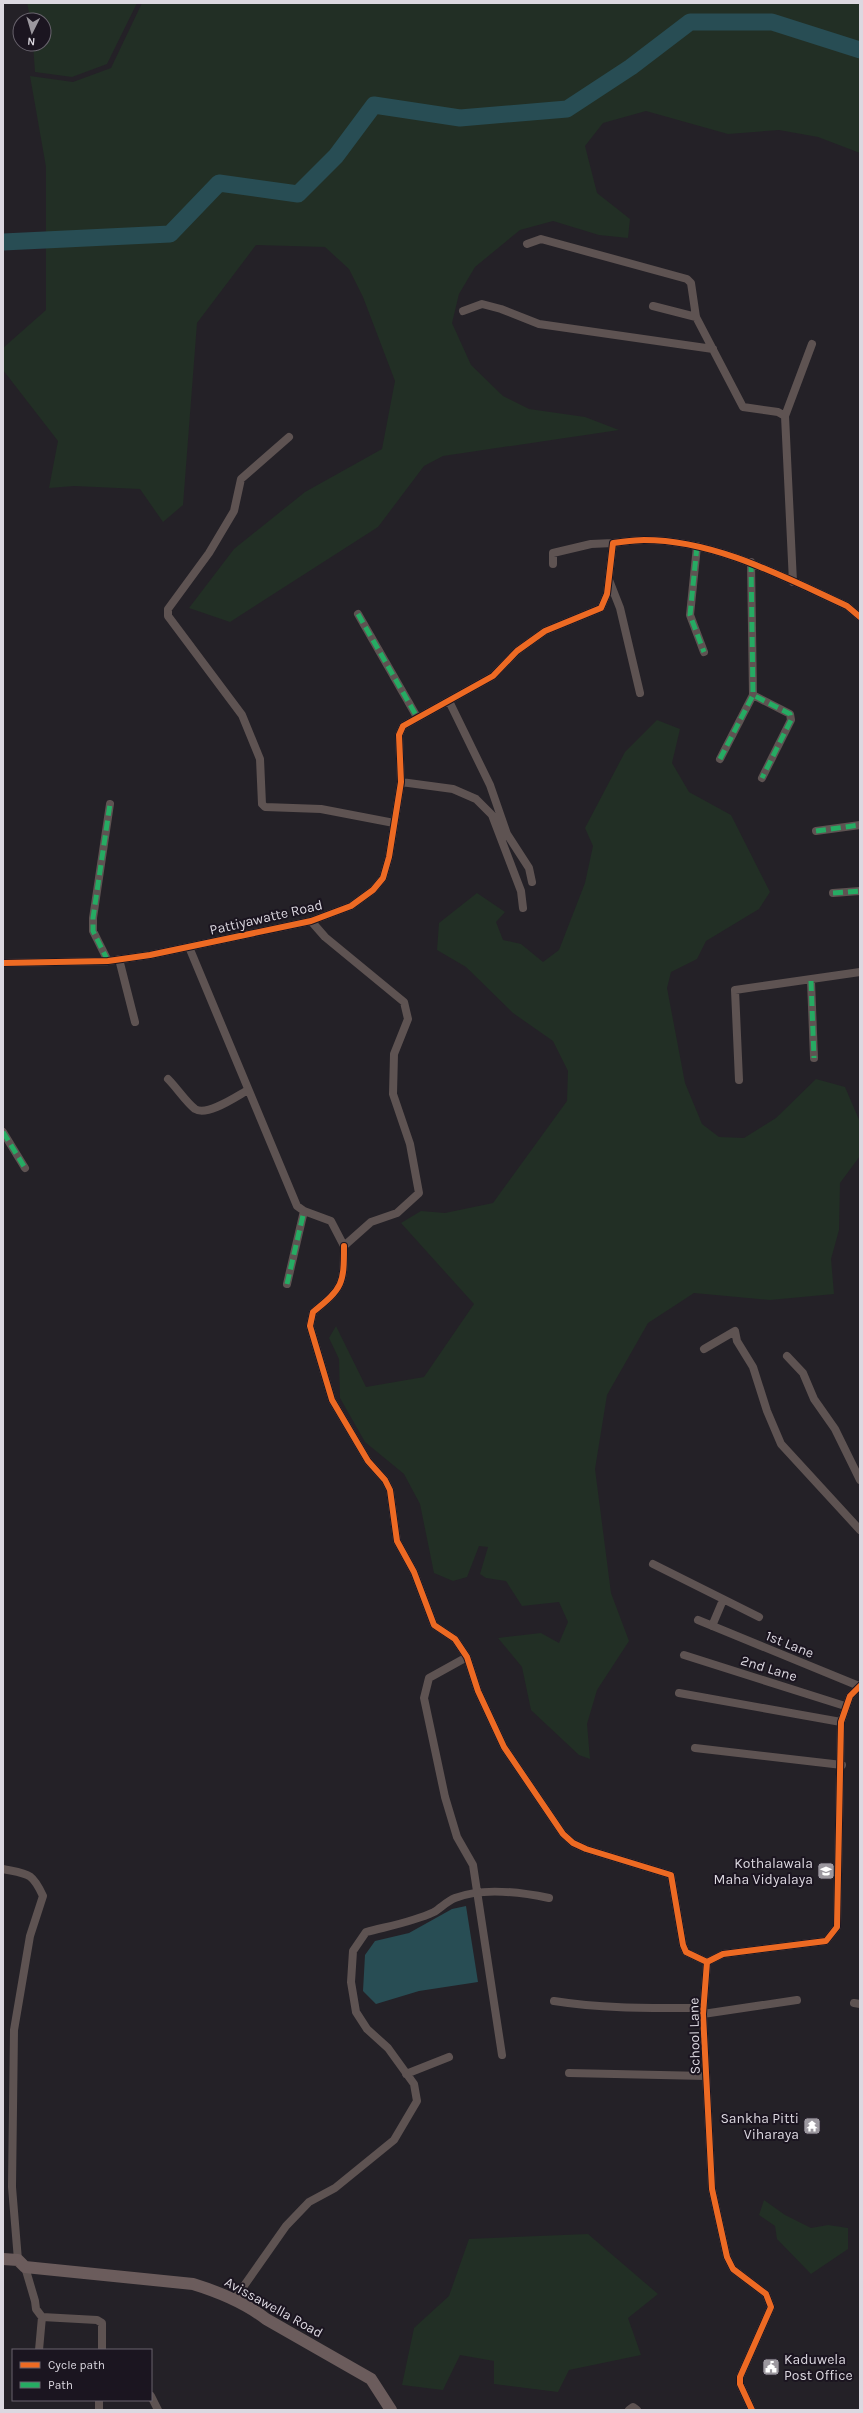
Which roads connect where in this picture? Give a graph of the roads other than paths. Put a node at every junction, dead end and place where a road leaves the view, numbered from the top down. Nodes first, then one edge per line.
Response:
1 (527, 244) dead end
2 (653, 306) dead end
3 (463, 311) dead end
4 (696, 317) junction
5 (812, 344) dead end
6 (713, 349) junction
7 (785, 416) junction
8 (289, 437) dead end
9 (613, 543) junction
10 (697, 546) junction
11 (751, 562) junction
12 (553, 564) dead end
13 (608, 579) junction
14 (793, 582) junction
15 (358, 614) dead end
16 (860, 617) edge
17 (704, 652) dead end
18 (640, 693) dead end
19 (753, 695) junction
20 (449, 701) junction
21 (417, 717) junction
22 (720, 758) dead end
23 (762, 778) dead end
24 (401, 782) junction
25 (110, 804) dead end
26 (394, 824) junction
27 (860, 825) edge
28 (816, 831) dead end
29 (532, 882) dead end
30 (860, 891) edge
31 (833, 894) dead end
32 (523, 908) dead end
33 (311, 921) junction
34 (189, 947) junction
35 (120, 959) junction
36 (108, 961) junction
37 (3, 963) edge
38 (860, 972) edge
39 (811, 981) junction
40 (135, 1022) dead end
41 (814, 1058) dead end
42 (168, 1079) dead end
43 (739, 1080) dead end
44 (248, 1090) junction
45 (4, 1136) edge
46 (25, 1168) dead end
47 (304, 1211) junction
48 (344, 1246) junction
49 (287, 1284) dead end
50 (704, 1349) dead end
51 (787, 1356) dead end
52 (860, 1480) edge
53 (860, 1530) edge
54 (653, 1564) dead end
55 (723, 1600) junction
56 (759, 1617) dead end
57 (698, 1620) dead end
58 (712, 1626) junction
59 (684, 1655) dead end
60 (466, 1657) junction
61 (859, 1686) edge
62 (679, 1693) dead end
63 (845, 1706) junction
64 (841, 1722) junction
65 (695, 1748) dead end
66 (842, 1765) junction
67 (3, 1869) edge
68 (477, 1893) junction
69 (549, 1898) dead end
70 (707, 1962) junction
71 (797, 2000) dead end
72 (554, 2001) dead end
73 (703, 2011) junction
74 (502, 2055) dead end
75 (449, 2057) dead end
76 (569, 2073) dead end
77 (406, 2074) junction
78 (706, 2076) junction
79 (3, 2259) edge
80 (21, 2264) junction
81 (234, 2300) junction
82 (42, 2317) junction
83 (39, 2349) edge
84 (102, 2349) edge
85 (152, 2398) edge
86 (158, 2410) edge
87 (391, 2410) edge
88 (629, 2410) edge
89 (637, 2410) edge
90 (752, 2410) edge

1 - 4 street
2 - 4 street
3 - 6 street
4 - 6 street
5 - 7 street
6 - 7 street
7 - 14 street
8 - 26 street
9 - 10 street
9 - 12 street
9 - 13 street, Pattiyawatte Road
10 - 11 street
10 - 17 street
11 - 14 street
11 - 19 street
13 - 18 street
13 - 20 street, Pattiyawatte Road
14 - 16 street
15 - 21 street
19 - 22 street
19 - 23 street
20 - 21 street, Pattiyawatte Road
20 - 29 street
21 - 24 street, Pattiyawatte Road
24 - 26 street, Pattiyawatte Road
24 - 32 street
25 - 36 street
26 - 33 street, Pattiyawatte Road
27 - 28 street
30 - 31 street
33 - 34 street, Pattiyawatte Road
33 - 48 street
34 - 35 street, Pattiyawatte Road
34 - 44 street
35 - 36 street, Pattiyawatte Road
35 - 40 street
36 - 37 street, Pattiyawatte Road
38 - 39 street
39 - 41 street
39 - 43 street
42 - 44 street
44 - 47 street
45 - 46 street
47 - 48 street
47 - 49 street
48 - 60 street
50 - 53 street
51 - 52 street
54 - 55 street, 1st Lane
55 - 56 street, 1st Lane
55 - 58 street
57 - 58 street, 1st Lane
58 - 61 street, 1st Lane
59 - 63 street, 2nd Lane
60 - 68 street
60 - 70 street
61 - 63 street
62 - 64 street
63 - 64 street
64 - 66 street
65 - 66 street
66 - 70 street
67 - 80 street
68 - 69 street
68 - 74 street
68 - 77 street
70 - 73 street, School Lane
71 - 73 street
72 - 73 street
73 - 78 street, School Lane
75 - 77 street
76 - 78 street
77 - 81 street
78 - 90 street, School Lane
79 - 80 main road, Avissawella Road
80 - 81 main road, Avissawella Road
80 - 82 street
81 - 87 main road, Avissawella Road
82 - 83 street
82 - 84 street
85 - 86 street
88 - 89 street

